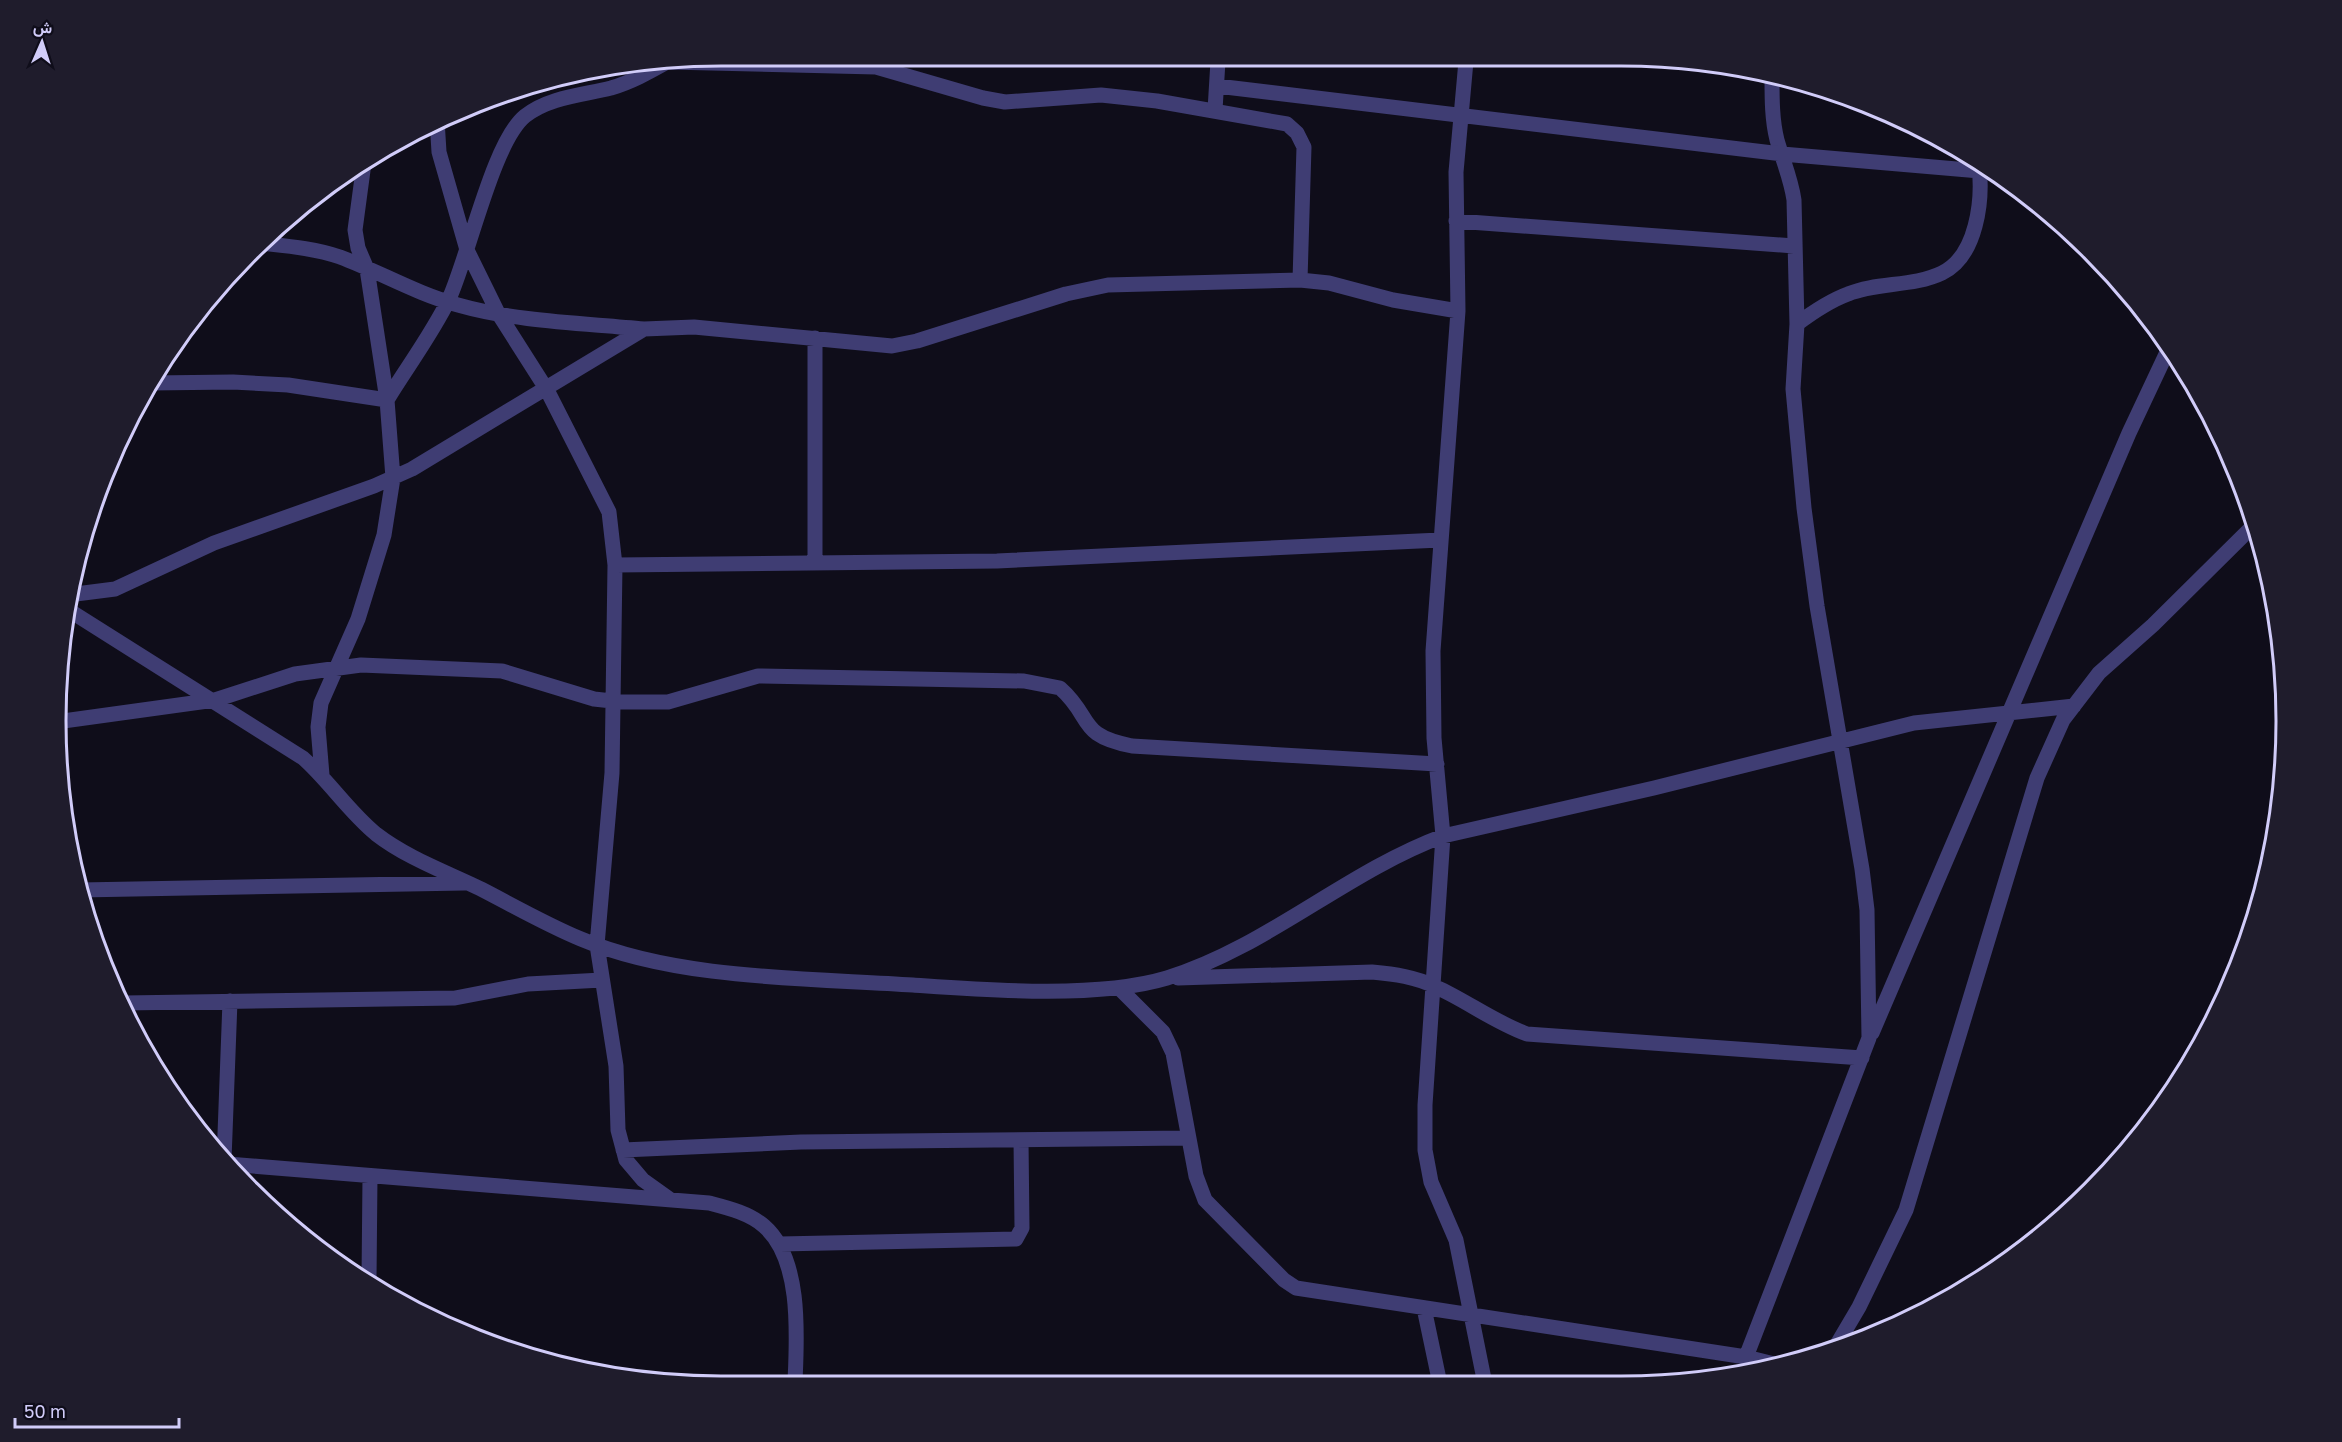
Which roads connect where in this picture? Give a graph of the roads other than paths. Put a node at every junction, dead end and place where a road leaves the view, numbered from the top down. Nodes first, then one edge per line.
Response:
1 (842, 66) edge
2 (889, 66) edge
3 (1218, 66) edge
4 (1465, 66) edge
5 (649, 70) edge
6 (895, 70) junction
7 (1772, 84) edge
8 (1216, 86) junction
9 (1215, 110) junction
10 (1459, 115) junction
11 (438, 131) edge
12 (1782, 154) junction
13 (1972, 168) edge
14 (1979, 172) edge
15 (363, 173) edge
16 (1456, 221) junction
17 (272, 245) edge
18 (1794, 246) junction
19 (467, 250) junction
20 (367, 269) junction
21 (1300, 280) junction
22 (447, 301) junction
23 (1458, 311) junction
24 (498, 314) junction
25 (1797, 324) junction
26 (644, 329) junction
27 (815, 338) junction
28 (2165, 356) edge
29 (160, 383) edge
30 (547, 390) junction
31 (387, 400) junction
32 (393, 477) junction
33 (2248, 531) edge
34 (1440, 540) junction
35 (815, 561) junction
36 (615, 564) junction
37 (79, 594) edge
38 (75, 615) edge
39 (335, 667) junction
40 (215, 700) junction
41 (613, 702) junction
42 (2074, 706) junction
43 (2009, 711) junction
44 (66, 721) edge
45 (1839, 742) junction
46 (1437, 764) junction
47 (322, 775) junction
48 (1443, 836) junction
49 (467, 883) junction
50 (88, 890) edge
51 (597, 945) junction
52 (1166, 978) junction
53 (602, 980) junction
54 (1435, 986) junction
55 (1119, 988) junction
56 (230, 1001) junction
57 (130, 1003) edge
58 (1869, 1038) junction
59 (1862, 1058) junction
60 (1188, 1138) junction
61 (1021, 1140) junction
62 (224, 1148) edge
63 (623, 1150) junction
64 (240, 1165) edge
65 (370, 1176) junction
66 (671, 1200) junction
67 (780, 1244) junction
68 (369, 1273) edge
69 (1424, 1308) junction
70 (1473, 1315) junction
71 (1841, 1338) edge
72 (1746, 1357) junction
73 (1760, 1361) edge
74 (795, 1376) edge
75 (1439, 1376) edge
76 (1484, 1376) edge

1 - 6 street
2 - 6 street
3 - 8 street
4 - 10 street
5 - 19 street
6 - 9 street
7 - 12 street
8 - 9 street
8 - 10 street
9 - 21 street
10 - 12 street
10 - 16 street
11 - 19 street
12 - 13 street
12 - 18 street
14 - 25 street
15 - 20 street
16 - 18 street
16 - 23 street
17 - 20 street
18 - 25 street
19 - 22 street
19 - 24 street
20 - 22 street
20 - 31 street
21 - 23 street
21 - 27 street
22 - 24 street
22 - 31 street
23 - 34 street
24 - 26 street
24 - 30 street
25 - 45 street
26 - 27 street
26 - 30 street
27 - 35 street
28 - 43 street
29 - 31 street
30 - 32 street
30 - 36 street
31 - 32 street
32 - 37 street
32 - 39 street
33 - 42 street
34 - 35 street
34 - 46 street
35 - 36 street
36 - 41 street
38 - 40 street
39 - 40 street
39 - 41 street
39 - 47 street
40 - 44 street
40 - 47 street
41 - 46 street
41 - 51 street
42 - 43 street
42 - 71 street
43 - 45 street
43 - 58 street
45 - 48 street
45 - 58 street
46 - 48 street
47 - 49 street
48 - 52 street
48 - 54 street
49 - 50 street
49 - 51 street
51 - 53 street
51 - 55 street
52 - 54 street
52 - 55 street
53 - 56 street
53 - 63 street
54 - 59 street
54 - 70 street
55 - 60 street
56 - 57 street
56 - 62 street
58 - 59 street
59 - 72 street
60 - 61 street
60 - 69 street
61 - 63 street
61 - 67 street
63 - 66 street
64 - 65 street
65 - 66 street
65 - 68 street
66 - 67 street
67 - 74 street
69 - 70 street
69 - 75 street
70 - 72 street
70 - 76 street
72 - 73 street

